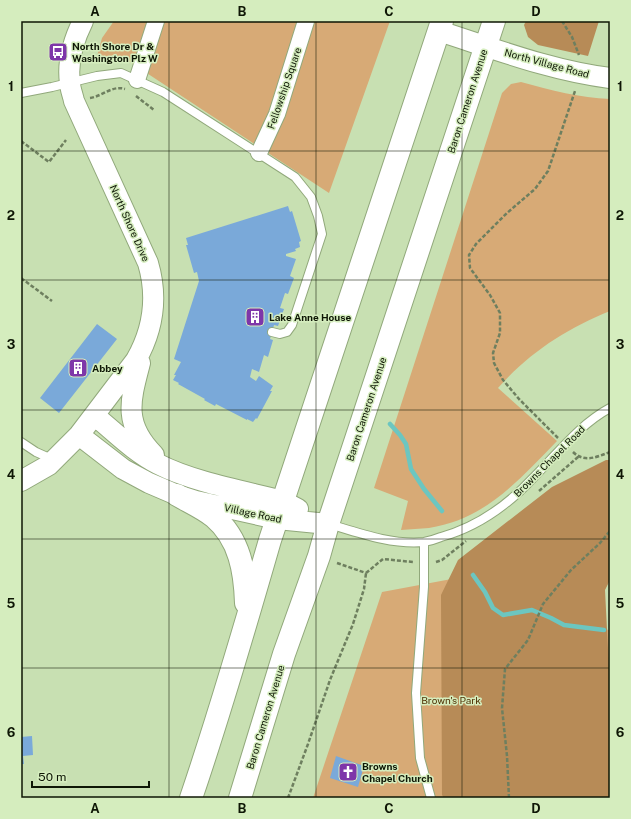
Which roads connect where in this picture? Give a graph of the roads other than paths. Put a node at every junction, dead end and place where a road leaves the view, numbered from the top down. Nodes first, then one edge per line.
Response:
1 (83, 21) edge
2 (156, 21) edge
3 (306, 21) edge
4 (494, 21) edge
5 (441, 26) edge
6 (486, 46) junction
7 (610, 78) edge
8 (132, 87) junction
9 (72, 92) junction
10 (21, 93) edge
11 (259, 153) junction
12 (272, 332) dead end
13 (143, 349) junction
14 (610, 408) edge
15 (95, 416) junction
16 (79, 435) junction
17 (21, 442) edge
18 (55, 460) junction
19 (176, 472) junction
20 (21, 481) edge
21 (177, 495) junction
22 (280, 510) junction
23 (328, 524) junction
24 (424, 542) junction
25 (247, 621) junction
26 (191, 798) edge
27 (240, 798) edge
28 (431, 798) edge

1 - 9 street, North Shore Drive
2 - 8 street
3 - 11 street, Fellowship Square
4 - 6 main road, Baron Cameron Avenue
5 - 6 street, North Village Road
5 - 22 main road
6 - 7 street, North Village Road
6 - 23 main road, Baron Cameron Avenue
8 - 9 lane
8 - 11 lane
9 - 10 lane
9 - 13 street, North Shore Drive
11 - 12 lane
13 - 15 street, North Shore Drive
13 - 19 street
14 - 24 lane, Browns Chapel Road
15 - 16 street, North Shore Drive
15 - 19 street, Village Road
16 - 18 street, North Shore Drive
16 - 21 street, Village Road
17 - 18 lane
18 - 20 street, North Shore Drive
19 - 22 street, Village Road
21 - 22 street, Village Road
21 - 25 main road
22 - 23 street, Village Road
22 - 25 main road
23 - 24 lane, Browns Chapel Road
23 - 27 main road, Baron Cameron Avenue
24 - 28 lane
25 - 26 main road

